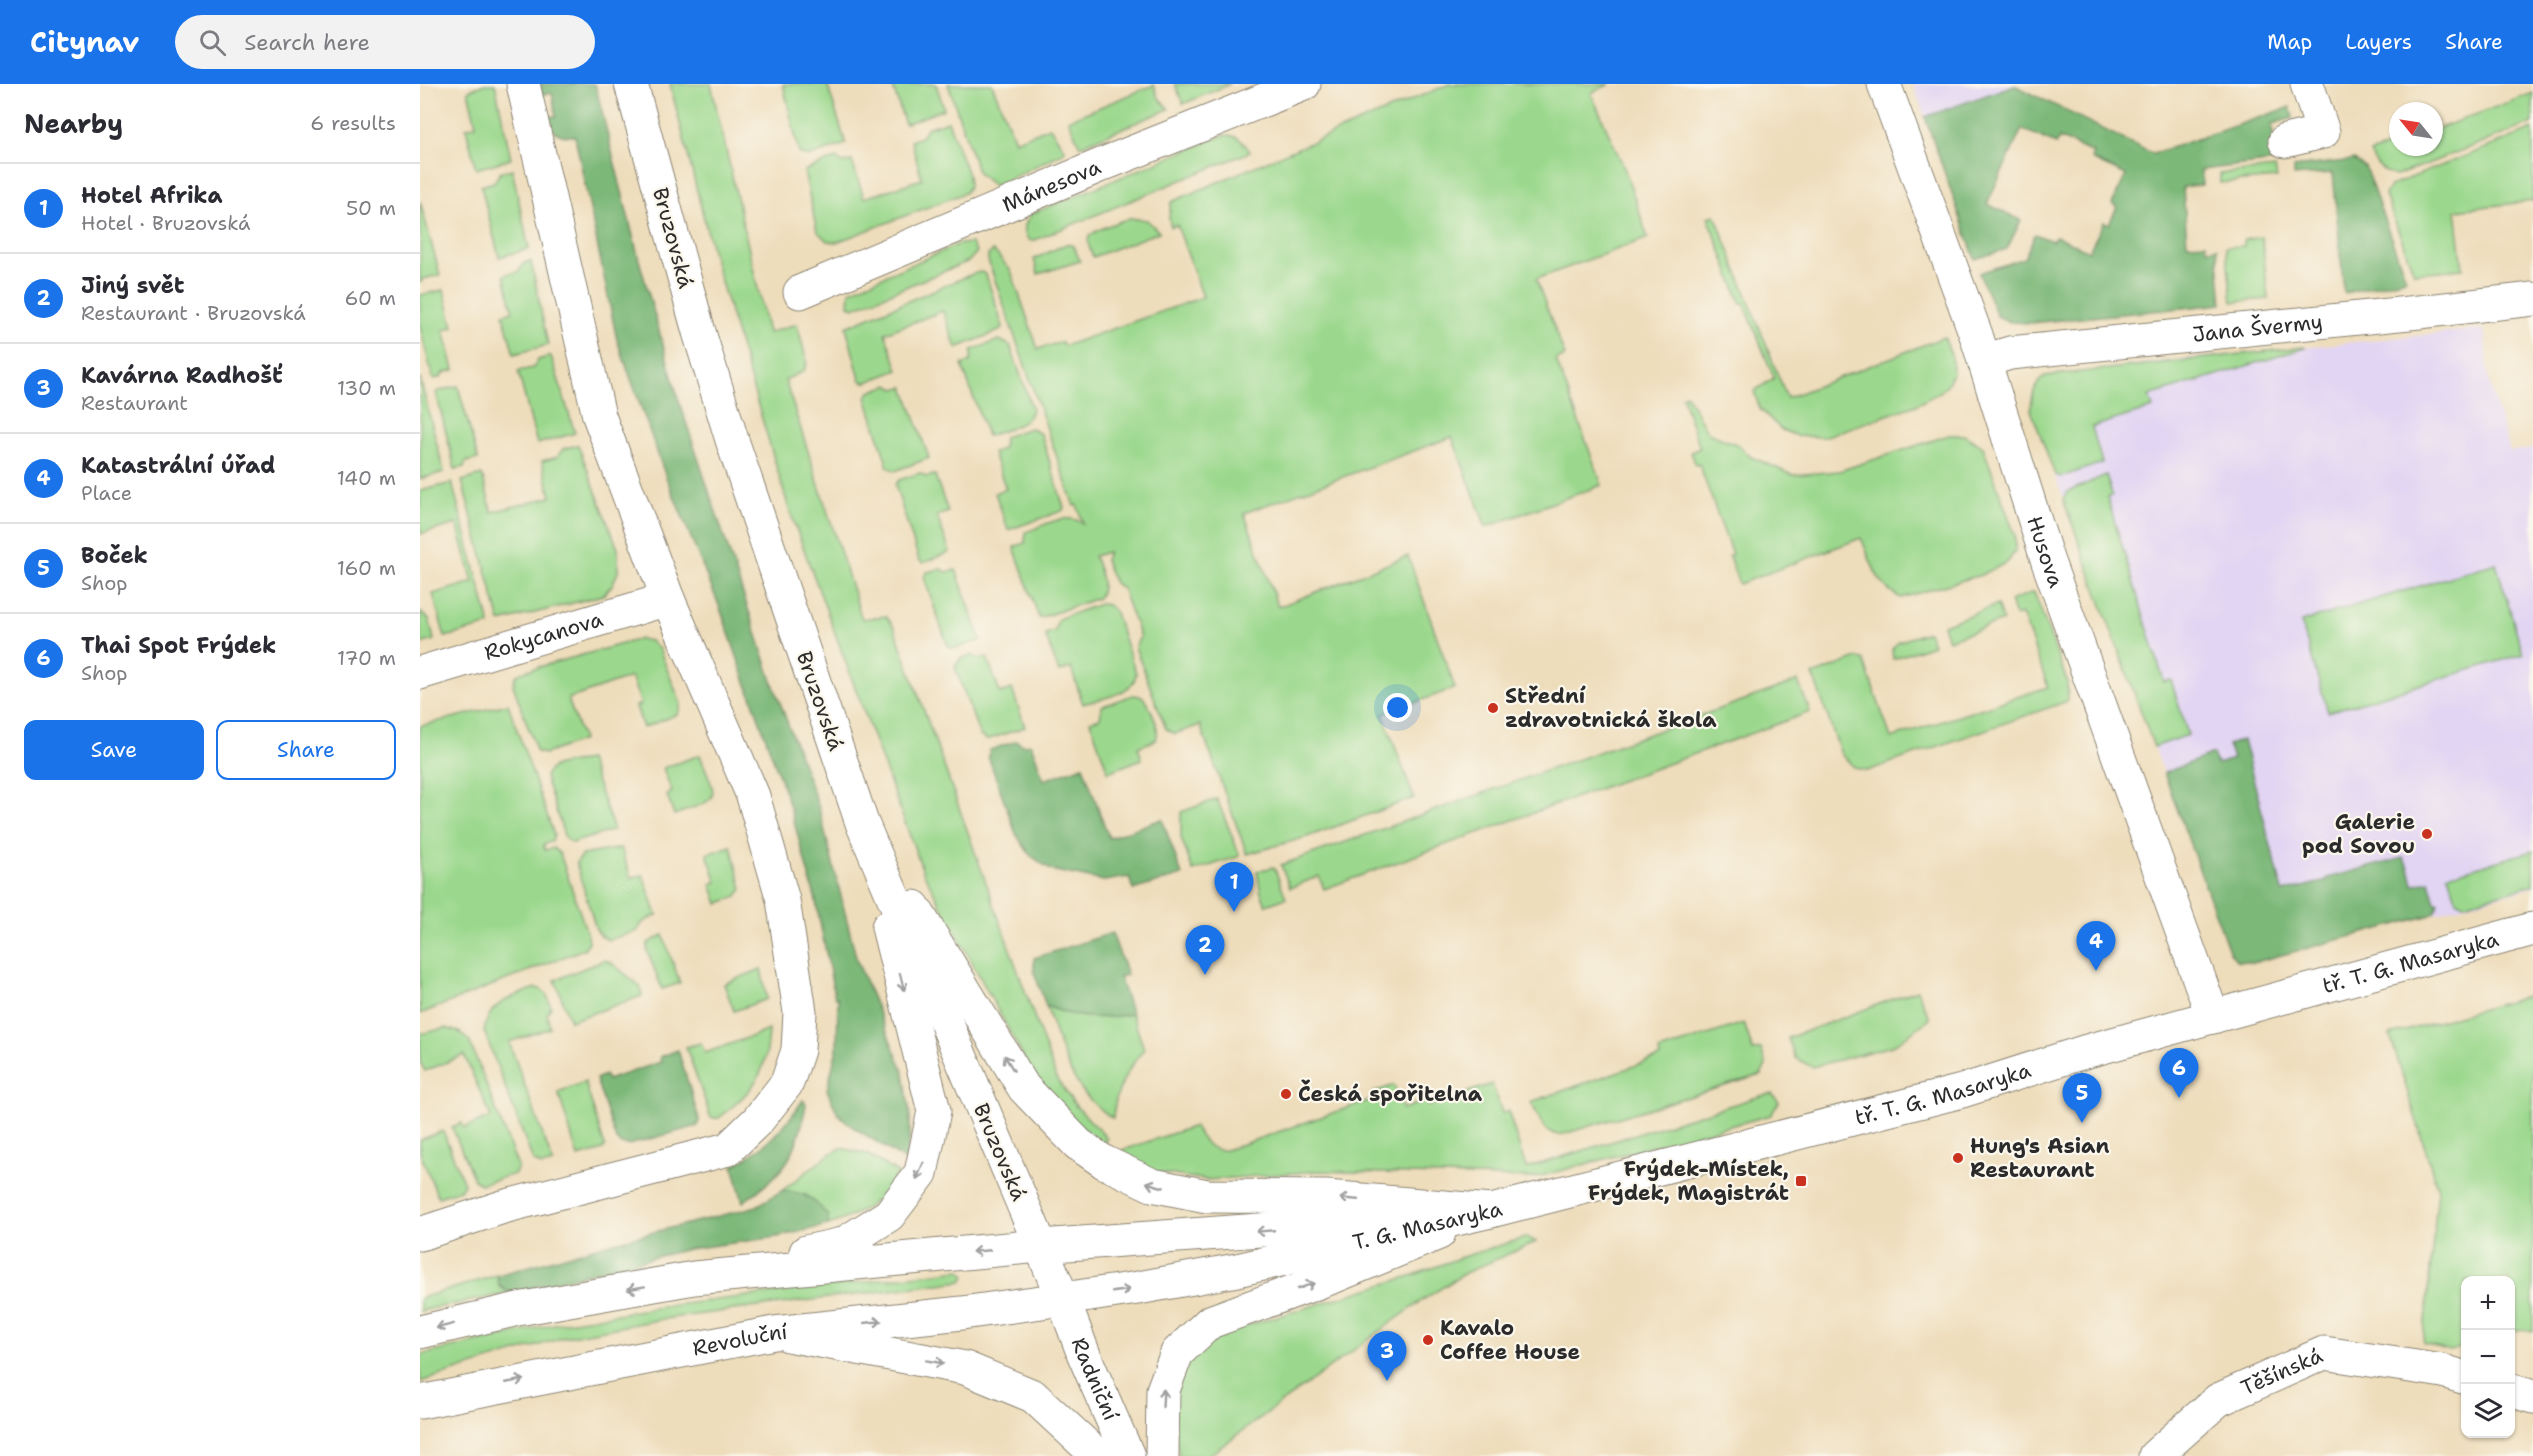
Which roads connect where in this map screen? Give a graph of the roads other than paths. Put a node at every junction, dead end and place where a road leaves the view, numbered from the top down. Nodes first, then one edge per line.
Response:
1 (523, 84) edge
2 (631, 84) edge
3 (1304, 84) edge
4 (1884, 84) edge
5 (2307, 84) edge
6 (2285, 141) dead end
7 (800, 292) dead end
8 (2533, 298) edge
9 (1984, 361) junction
10 (668, 599) junction
11 (420, 673) edge
12 (862, 823) junction
13 (2533, 929) edge
14 (2213, 1017) junction
15 (1491, 1211) junction
16 (420, 1234) edge
17 (1040, 1246) junction
18 (694, 1278) junction
19 (1063, 1299) junction
20 (420, 1332) edge
21 (774, 1333) junction
22 (2461, 1376) edge
23 (2515, 1391) edge
24 (2533, 1397) edge
25 (420, 1402) edge
26 (1098, 1456) edge
27 (1128, 1456) edge
28 (1162, 1456) edge
29 (2155, 1456) edge

1 - 10 street
2 - 12 street, Bruzovská
3 - 7 street, Mánesova
4 - 9 street, Husova
5 - 6 street
8 - 9 street, Jana Švermy
9 - 14 street, Husova
10 - 11 street, Rokycanova
10 - 16 street
15 -> 12 street
12 - 17 street, Bruzovská
12 -> 18 street
13 - 14 street, tř. T. G. Masaryka
14 - 15 street, tř. T. G. Masaryka
15 -> 17 street, T. G. Masaryka
19 -> 15 street, T. G. Masaryka
28 -> 15 street
17 -> 18 street
17 - 19 street, Bruzovská
18 -> 20 street
21 -> 19 street, Revoluční
19 - 27 street, Radniční
25 -> 21 street, Revoluční
21 -> 26 street
22 - 29 street, Těšínská
23 - 24 street

